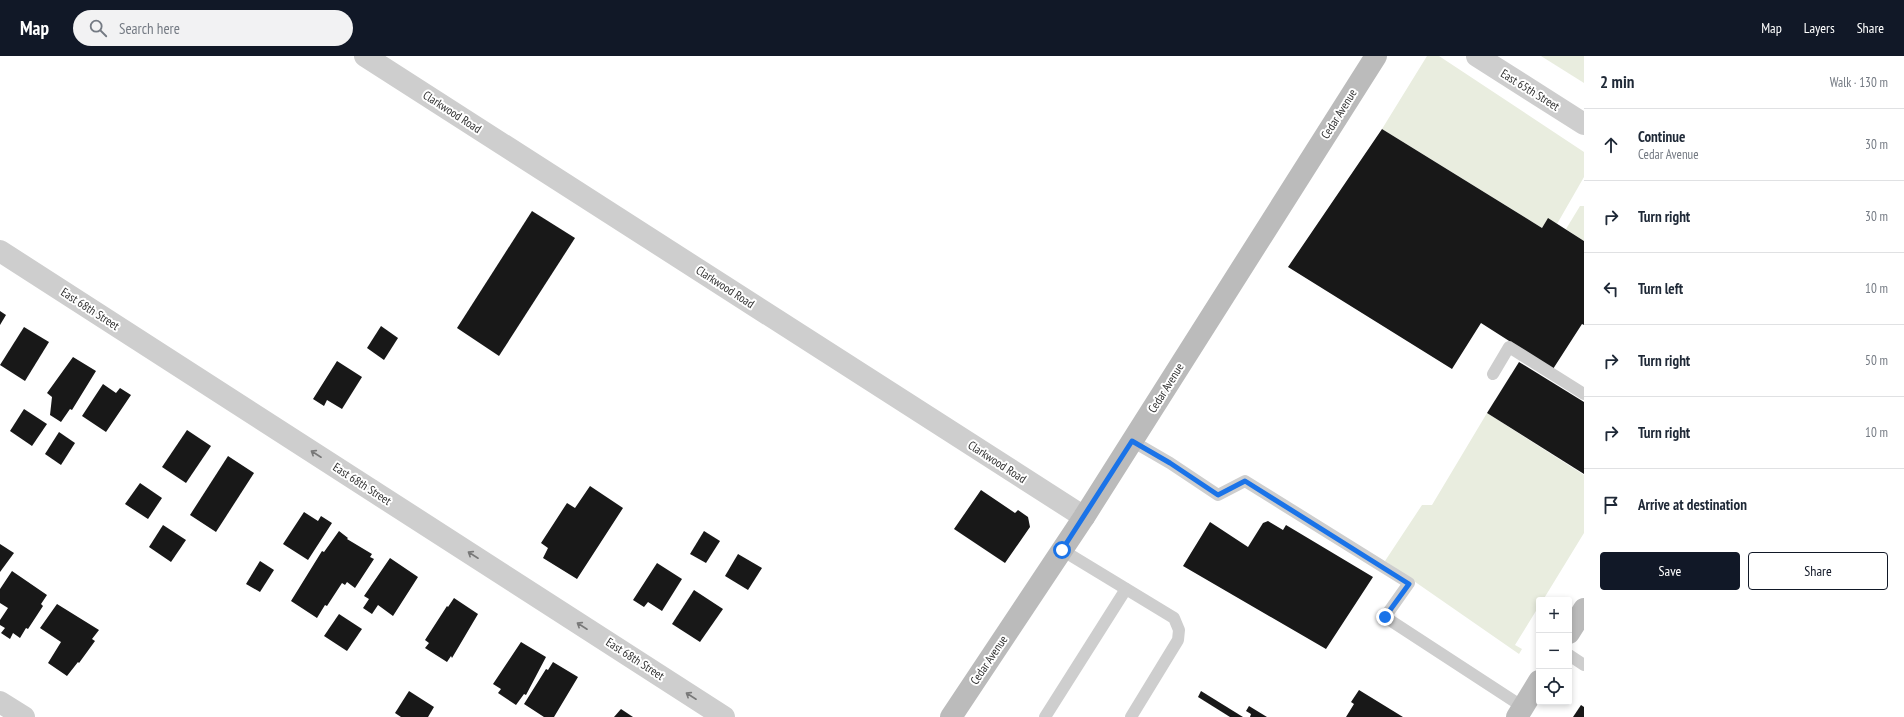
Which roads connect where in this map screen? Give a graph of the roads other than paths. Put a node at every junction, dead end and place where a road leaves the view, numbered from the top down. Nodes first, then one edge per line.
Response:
1 (365, 56) edge
2 (1376, 56) edge
3 (1477, 56) edge
4 (1584, 124) edge
5 (0, 251) edge
6 (1493, 374) dead end
7 (1584, 394) edge
8 (1132, 441) junction
9 (1084, 517) junction
10 (1062, 550) junction
11 (1126, 589) junction
12 (1584, 609) edge
13 (1572, 628) edge
14 (1572, 657) edge
15 (1584, 665) edge
16 (1536, 686) edge
17 (0, 702) edge
18 (1520, 712) edge
19 (24, 717) edge
20 (724, 717) edge
21 (952, 717) edge
22 (1045, 717) edge
23 (1131, 717) edge

1 - 9 street, Clarkwood Road
2 - 8 street, Cedar Avenue
3 - 4 street, East 65th Street
20 -> 5 street, East 68th Street
6 - 7 lane
8 - 9 street, Cedar Avenue
8 - 18 lane
9 - 10 street, Cedar Avenue
10 - 11 lane
10 - 21 street, Cedar Avenue
11 - 22 lane
11 - 23 lane
12 - 13 street
14 - 15 lane
16 - 18 street
17 - 19 street

